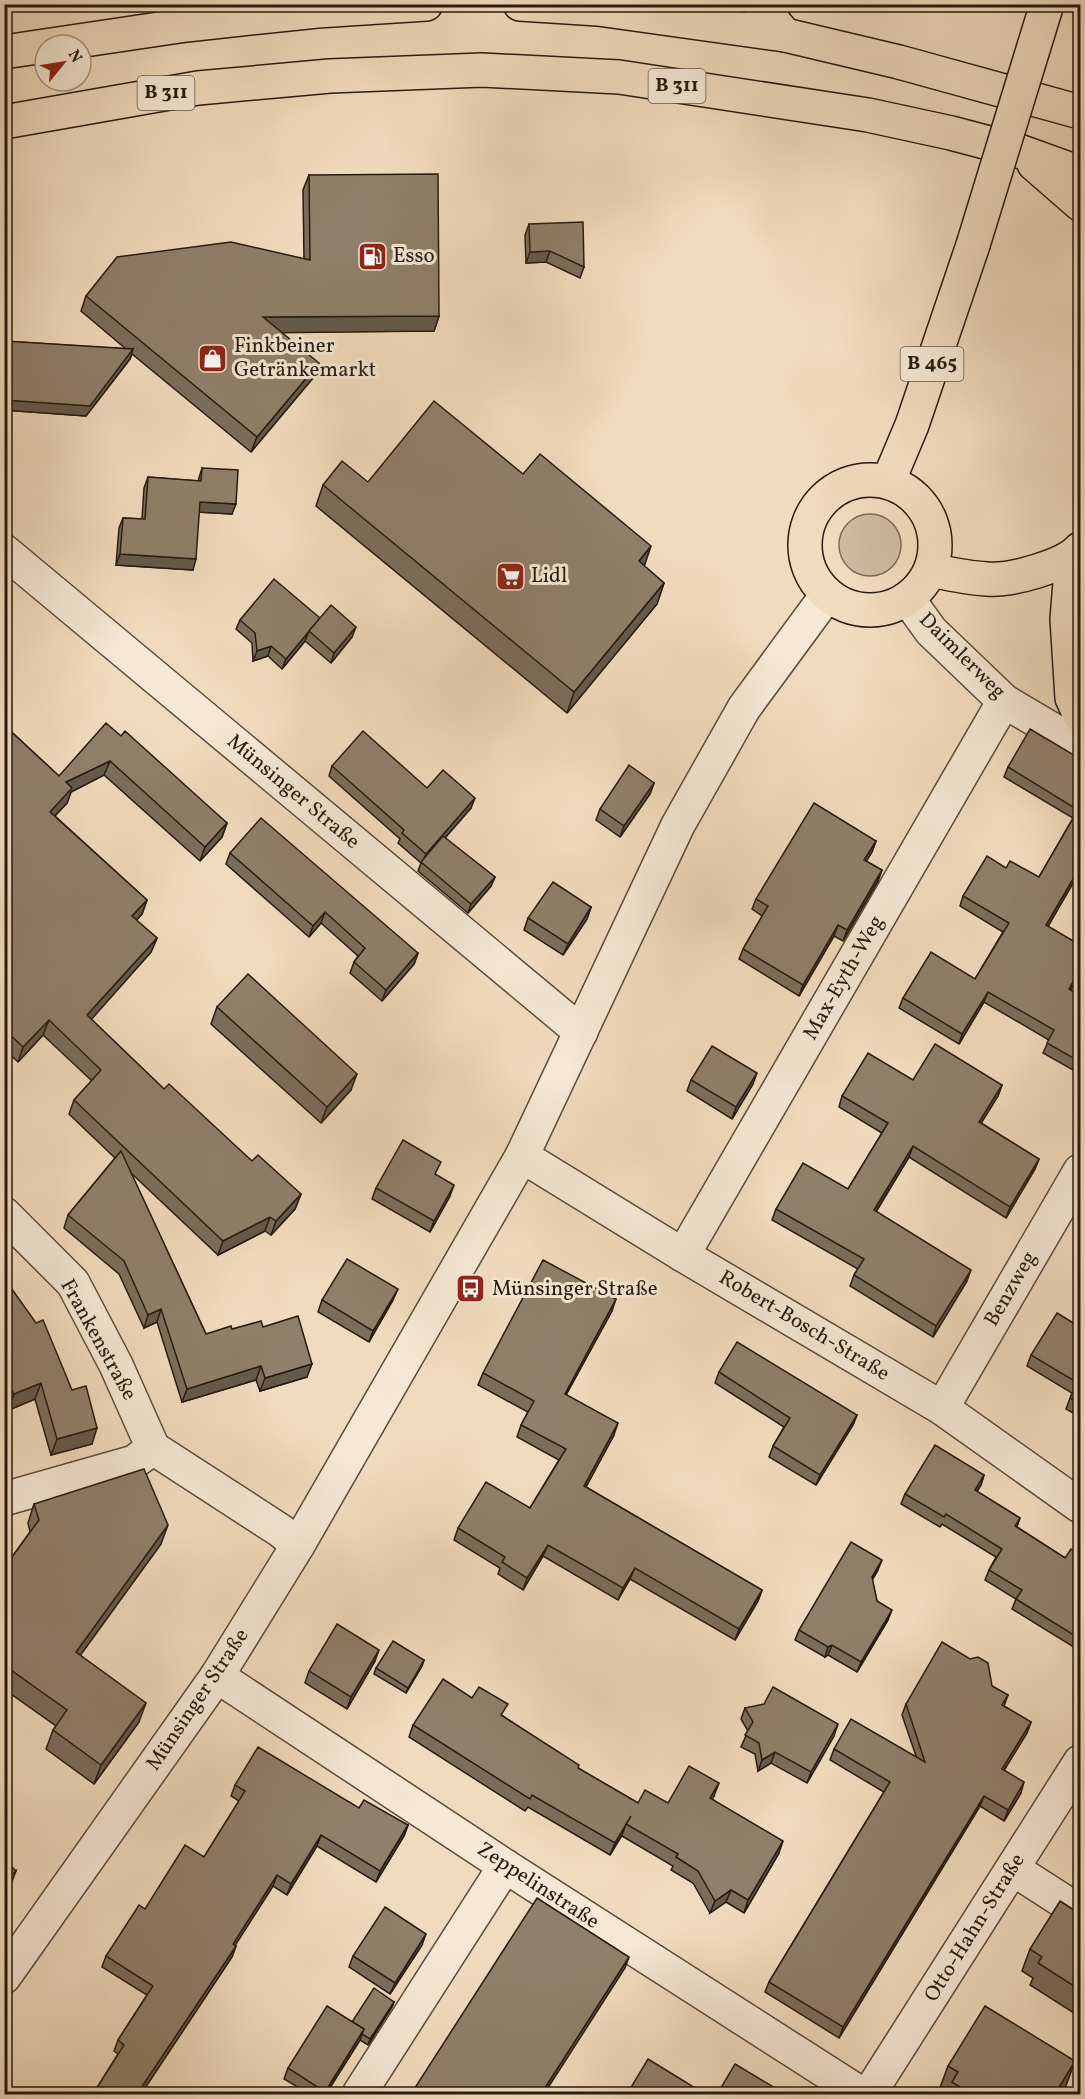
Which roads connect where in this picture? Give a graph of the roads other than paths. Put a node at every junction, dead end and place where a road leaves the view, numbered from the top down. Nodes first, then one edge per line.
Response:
1 (426, 4) edge
2 (520, 4) edge
3 (759, 4) edge
4 (1047, 4) edge
5 (785, 35) junction
6 (4, 52) edge
7 (1080, 112) edge
8 (4, 122) edge
9 (1019, 151) junction
10 (1080, 173) edge
11 (1080, 204) edge
12 (888, 482) junction
13 (4, 551) edge
14 (1076, 553) edge
15 (931, 570) junction
16 (827, 595) junction
17 (908, 599) junction
18 (1004, 700) junction
19 (1080, 715) edge
20 (1080, 746) edge
21 (581, 1032) junction
22 (522, 1156) junction
23 (1080, 1171) edge
24 (4, 1214) edge
25 (683, 1255) junction
26 (942, 1408) junction
27 (153, 1448) junction
28 (4, 1499) edge
29 (1080, 1506) edge
30 (298, 1545) junction
31 (217, 1676) junction
32 (1080, 1762) edge
33 (505, 1866) junction
34 (1013, 1869) junction
35 (1080, 1912) edge
36 (4, 1977) edge
37 (359, 2094) edge
38 (861, 2094) edge
39 (869, 2094) edge

1 - 6 main road
2 - 5 main road
3 - 5 main road
4 - 12 main road, B 465, bridge
5 - 7 main road
8 - 9 main road, B 311
9 - 10 main road, B 311
9 - 11 main road
12 - 15 main road
12 - 16 main road
13 - 21 street, Münsinger Straße
14 - 15 main road
14 - 19 main road
15 - 17 main road
16 - 17 main road
16 - 21 street, Münsinger Straße
17 - 18 street, Daimlerweg
18 - 20 street, Daimlerweg
18 - 25 street, Max-Eyth-Weg
21 - 22 street, Münsinger Straße
22 - 25 street, Robert-Bosch-Straße
22 - 30 street, Münsinger Straße
23 - 26 street, Benzweg
24 - 27 street, Frankenstraße
25 - 26 street, Robert-Bosch-Straße
26 - 29 street, Robert-Bosch-Straße
27 - 28 street
27 - 30 street
30 - 31 street, Münsinger Straße
31 - 33 street, Zeppelinstraße
31 - 36 street, Münsinger Straße
32 - 34 street, Otto-Hahn-Straße
33 - 37 street
33 - 38 street, Zeppelinstraße
34 - 35 street
34 - 39 street, Otto-Hahn-Straße

